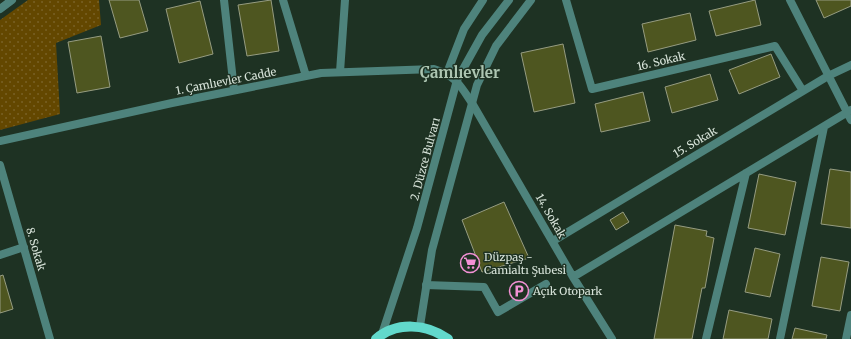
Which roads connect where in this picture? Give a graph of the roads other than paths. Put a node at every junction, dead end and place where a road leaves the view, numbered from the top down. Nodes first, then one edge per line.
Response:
1 (12, 0) edge
2 (224, 0) edge
3 (282, 0) edge
4 (345, 0) edge
5 (483, 0) edge
6 (509, 0) edge
7 (531, 0) edge
8 (566, 0) edge
9 (790, 0) edge
10 (0, 9) edge
11 (851, 65) edge
12 (340, 72) junction
13 (447, 73) junction
14 (306, 76) junction
15 (828, 76) junction
16 (457, 80) junction
17 (234, 90) junction
18 (803, 90) junction
19 (472, 103) junction
20 (850, 115) edge
21 (824, 127) junction
22 (0, 141) edge
23 (0, 165) edge
24 (746, 173) junction
25 (553, 241) junction
26 (24, 247) junction
27 (0, 255) edge
28 (573, 277) junction
29 (546, 284) dead end
30 (426, 285) junction
31 (851, 315) edge
32 (420, 326) junction
33 (379, 337) edge
34 (50, 339) edge
35 (448, 339) edge
36 (612, 339) edge
37 (706, 339) edge
38 (780, 339) edge
39 (846, 339) edge

1 - 10 street
2 - 17 street
3 - 14 street
4 - 12 street
5 - 13 street
6 - 16 street, 2. Düzce Bulvarı
7 - 19 street
8 - 18 street, 16. Sokak
9 - 15 street
11 - 15 street, 15. Sokak
12 - 13 street, 1. Çamlıevler Cadde
12 - 14 street, 1. Çamlıevler Cadde
13 - 16 street, 1. Çamlıevler Cadde
14 - 17 street, 1. Çamlıevler Cadde
15 - 18 street, 15. Sokak
15 - 20 street
16 - 19 street, 14. Sokak
16 - 33 street, 2. Düzce Bulvarı
17 - 22 street, 1. Çamlıevler Cadde
18 - 25 street, 15. Sokak
19 - 25 street, 14. Sokak
19 - 30 street
20 - 21 street
21 - 24 street
21 - 38 street
23 - 26 street, 8. Sokak
24 - 28 street
24 - 37 street
25 - 28 street, 14. Sokak
26 - 27 street
26 - 34 street, 8. Sokak
28 - 36 street, 14. Sokak
29 - 30 street
30 - 32 street
31 - 39 street
32 - 33 main road
32 - 35 main road

